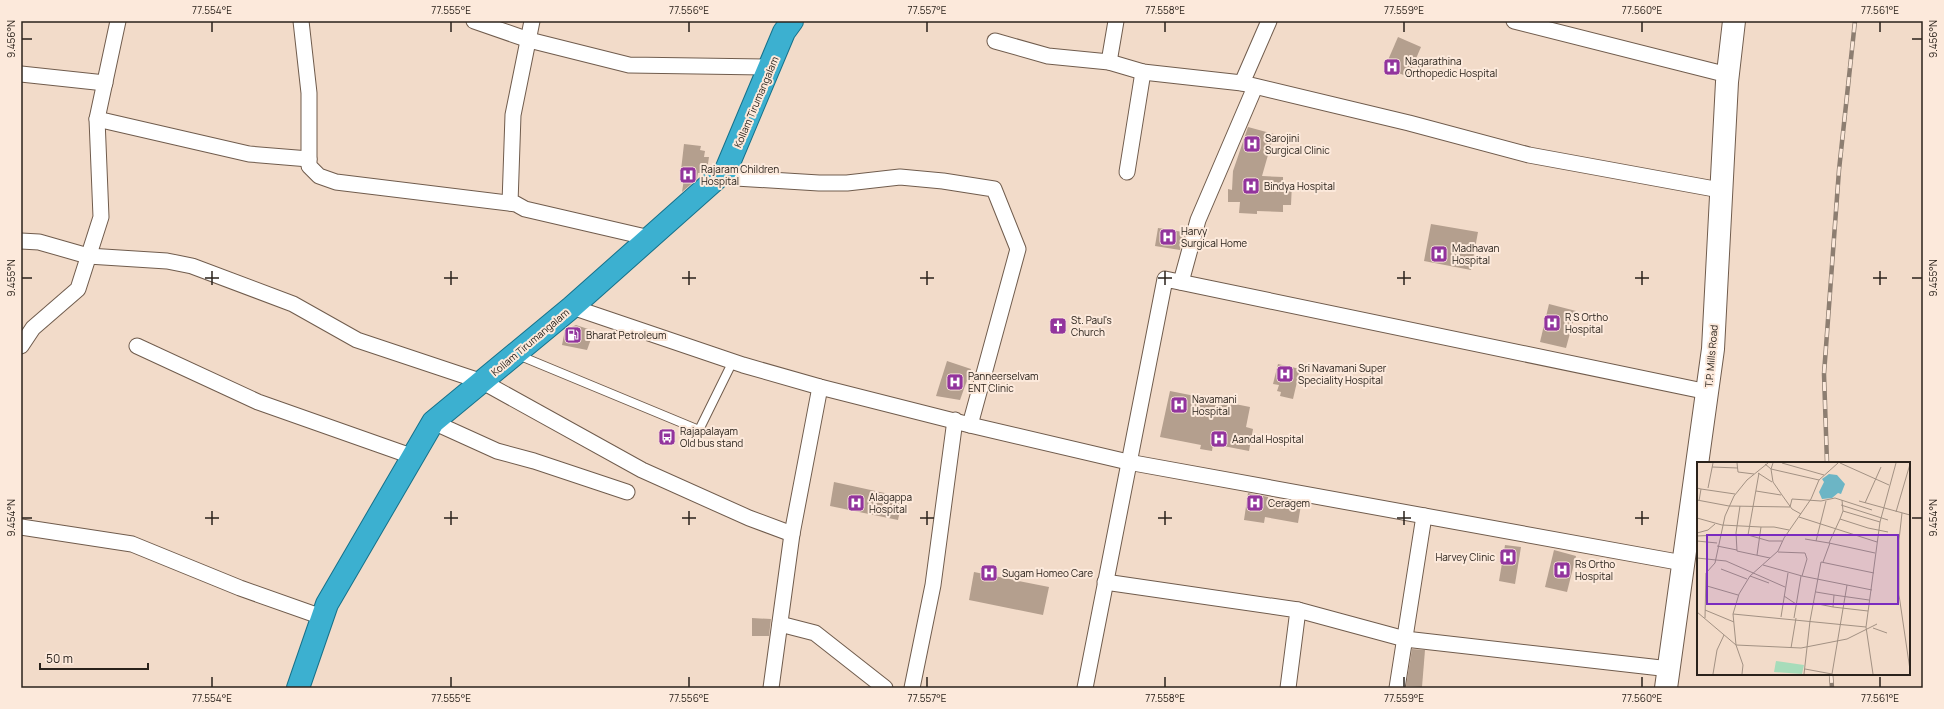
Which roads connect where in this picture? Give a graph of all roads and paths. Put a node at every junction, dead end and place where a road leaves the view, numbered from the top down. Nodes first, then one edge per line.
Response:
1 (118, 21) edge
2 (301, 21) edge
3 (474, 21) edge
4 (532, 21) edge
5 (792, 21) edge
6 (1116, 21) edge
7 (1269, 21) edge
8 (1514, 21) edge
9 (1734, 21) edge
10 (529, 40) junction
11 (995, 41) dead end
12 (1109, 62) junction
13 (770, 67) junction
14 (1143, 72) junction
15 (21, 74) edge
16 (1728, 75) junction
17 (105, 83) junction
18 (1248, 85) junction
19 (97, 119) junction
20 (309, 160) junction
21 (1127, 172) dead end
22 (719, 177) junction
23 (1720, 190) junction
24 (510, 203) junction
25 (650, 238) junction
26 (21, 242) edge
27 (88, 256) junction
28 (1180, 282) junction
29 (572, 307) junction
30 (21, 346) edge
31 (137, 346) dead end
32 (515, 354) junction
33 (733, 361) junction
34 (483, 382) junction
35 (820, 387) junction
36 (1708, 392) junction
37 (955, 420) junction
38 (433, 422) junction
39 (970, 425) junction
40 (414, 456) junction
41 (1128, 462) junction
42 (1698, 462) edge
43 (1697, 467) edge
44 (627, 492) dead end
45 (1424, 516) junction
46 (21, 527) edge
47 (792, 534) junction
48 (1683, 563) junction
49 (1106, 582) junction
50 (1298, 610) junction
51 (322, 617) junction
52 (780, 624) junction
53 (1405, 639) junction
54 (1668, 678) edge
55 (298, 688) edge
56 (771, 688) edge
57 (885, 688) edge
58 (912, 688) edge
59 (1085, 688) edge
60 (1288, 688) edge
61 (1397, 688) edge

1 - 17 street
2 - 20 street
3 - 10 street
4 - 10 street
5 - 13 highway, Kollam Tirumangalam
6 - 12 street
7 - 18 street
8 - 16 street
9 - 16 main road, T.P. Mills Road
10 - 13 street
10 - 24 street
11 - 12 street
12 - 14 street
13 - 22 highway, Kollam Tirumangalam
14 - 18 street
14 - 21 street
15 - 17 street
16 - 23 main road, T.P. Mills Road
17 - 19 street
18 - 23 street
18 - 28 street
19 - 20 street
19 - 27 street
20 - 24 street
22 - 25 highway, Kollam Tirumangalam
22 - 39 street
23 - 36 main road, T.P. Mills Road
24 - 25 street
25 - 29 highway, Kollam Tirumangalam
26 - 27 street
27 - 30 street
27 - 34 street
28 - 36 street
28 - 41 street
29 - 32 highway, Kollam Tirumangalam
29 - 33 street
31 - 40 street
32 - 33 lane
32 - 34 highway, Kollam Tirumangalam
33 - 35 street
34 - 38 highway, Kollam Tirumangalam
34 - 47 street
35 - 37 street
35 - 47 street
36 - 42 main road, T.P. Mills Road
37 - 39 street
37 - 58 street
38 - 40 highway, Kollam Tirumangalam
38 - 44 street
39 - 41 street
40 - 51 highway, Kollam Tirumangalam
41 - 45 street
41 - 49 street
43 - 48 main road, T.P. Mills Road
45 - 48 street
45 - 53 street
46 - 51 street
47 - 52 street
48 - 54 main road, T.P. Mills Road
49 - 50 street
49 - 59 street
50 - 53 street
50 - 60 street
51 - 55 highway, Kollam Tirumangalam
52 - 56 street
52 - 57 street
53 - 54 street
53 - 61 street

